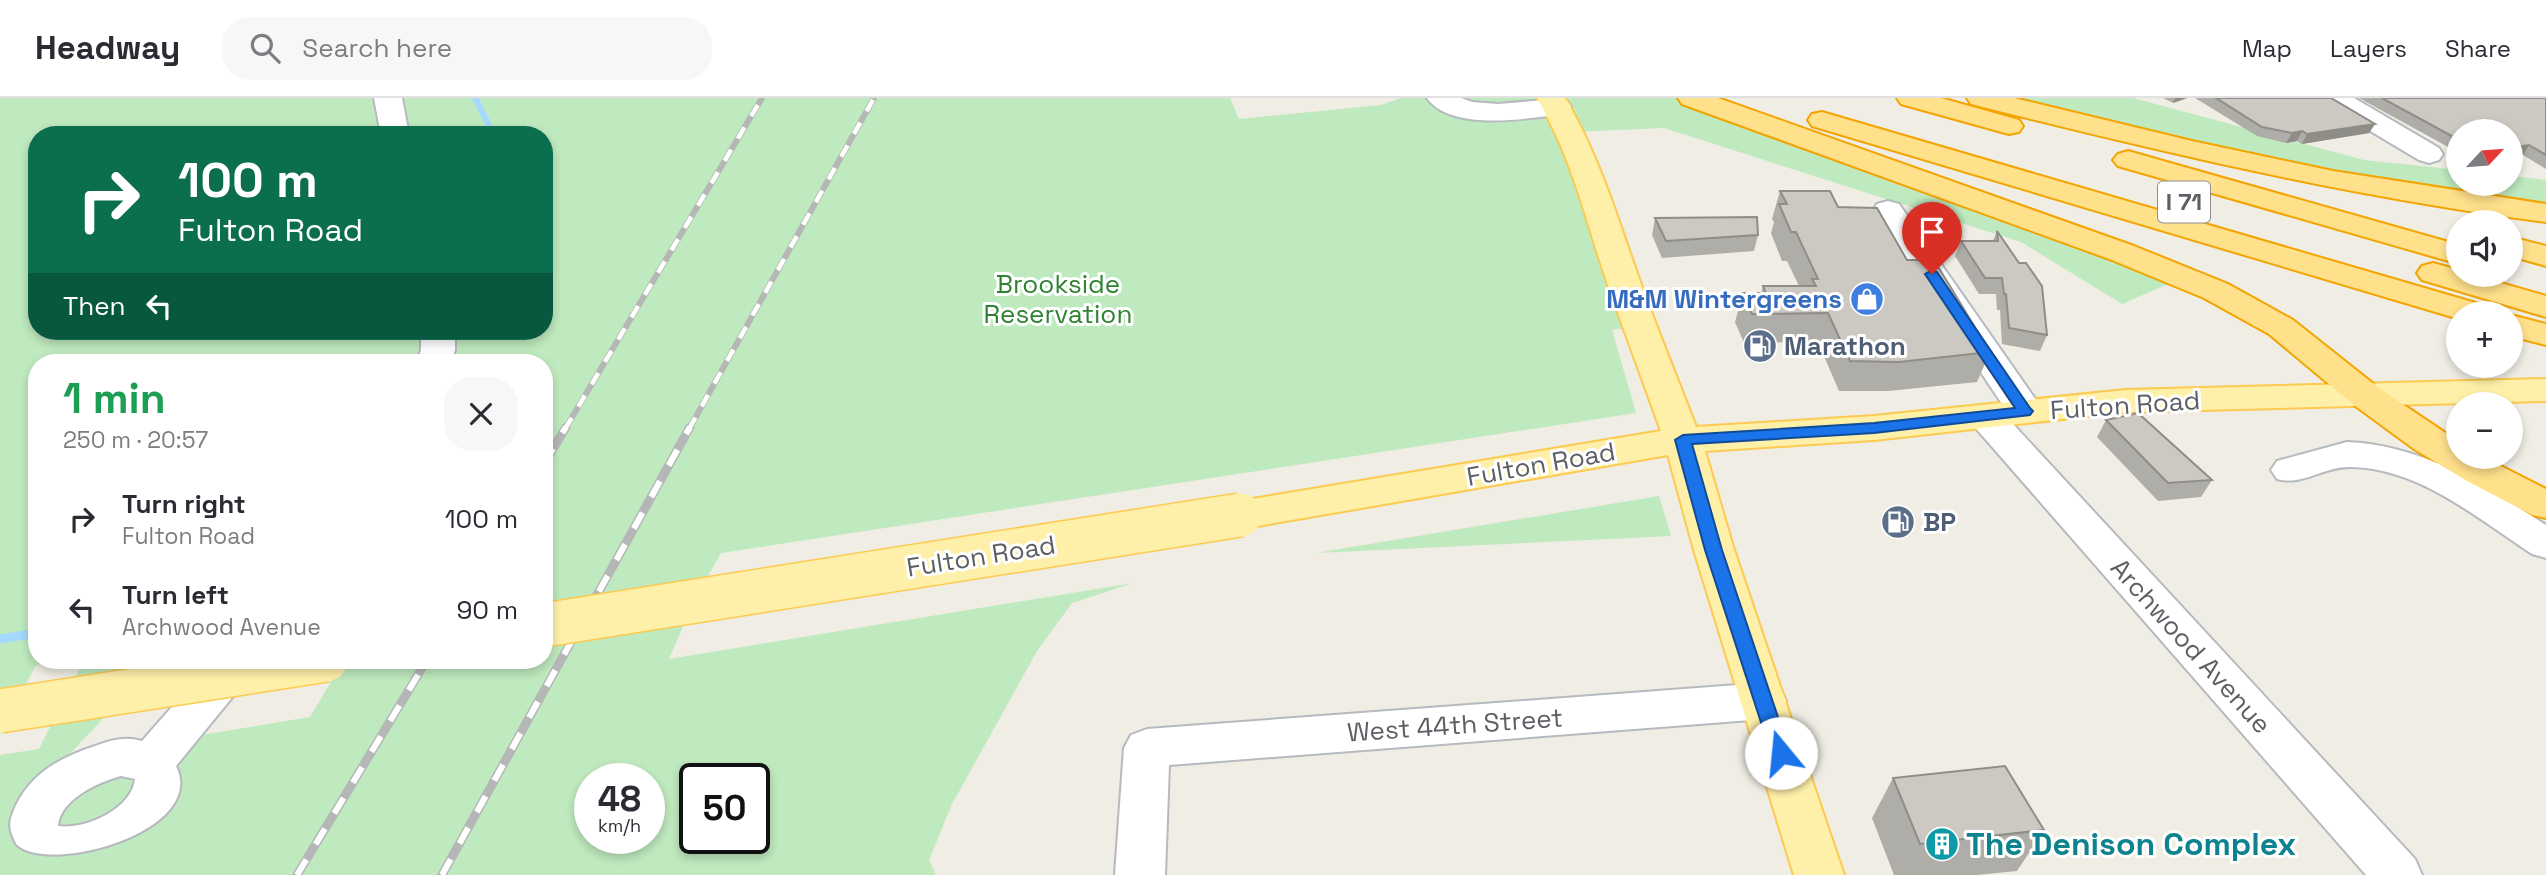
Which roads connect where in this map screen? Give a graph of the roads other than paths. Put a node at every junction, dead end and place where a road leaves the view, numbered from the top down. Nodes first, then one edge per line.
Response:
1 (388, 98) edge
2 (1441, 98) edge
3 (1692, 98) edge
4 (1746, 98) edge
5 (1822, 98) edge
6 (1911, 98) edge
7 (1974, 98) edge
8 (1982, 98) edge
9 (2335, 98) edge
10 (1554, 103) edge
11 (393, 126) edge
12 (2429, 154) dead end
13 (1888, 210) dead end
14 (2546, 213) edge
15 (2446, 228) edge
16 (2523, 249) edge
17 (2446, 251) edge
18 (2546, 256) edge
19 (2523, 273) edge
20 (2546, 280) edge
21 (2446, 305) edge
22 (2546, 307) edge
23 (2523, 328) edge
24 (2546, 335) edge
25 (2539, 390) edge
26 (2367, 397) junction
27 (2006, 414) junction
28 (1683, 440) junction
29 (2290, 470) dead end
30 (2546, 505) edge
31 (2546, 544) edge
32 (553, 624) edge
33 (230, 669) edge
34 (268, 669) edge
35 (1764, 701) junction
36 (0, 711) edge
37 (151, 763) dead end
38 (1140, 875) edge
39 (1819, 875) edge
40 (2397, 875) edge

1 - 11 street
2 - 10 street
3 - 26 highway
4 - 21 highway
5 - 22 highway, I 71
6 - 17 highway, I 71
7 - 15 highway
8 - 14 highway
9 - 12 street
10 - 28 main road
13 - 27 street, Archwood Avenue
16 - 18 highway
19 - 20 highway
23 - 24 highway
25 - 26 main road, Fulton Road
26 - 27 main road, Fulton Road
26 - 30 highway
27 - 28 main road, Fulton Road
27 - 40 street, Archwood Avenue
28 - 32 main road, Fulton Road, bridge
28 - 35 main road
29 - 31 street
33 - 37 street
34 - 36 main road, bridge
35 - 38 street, West 44th Street
35 - 39 main road

